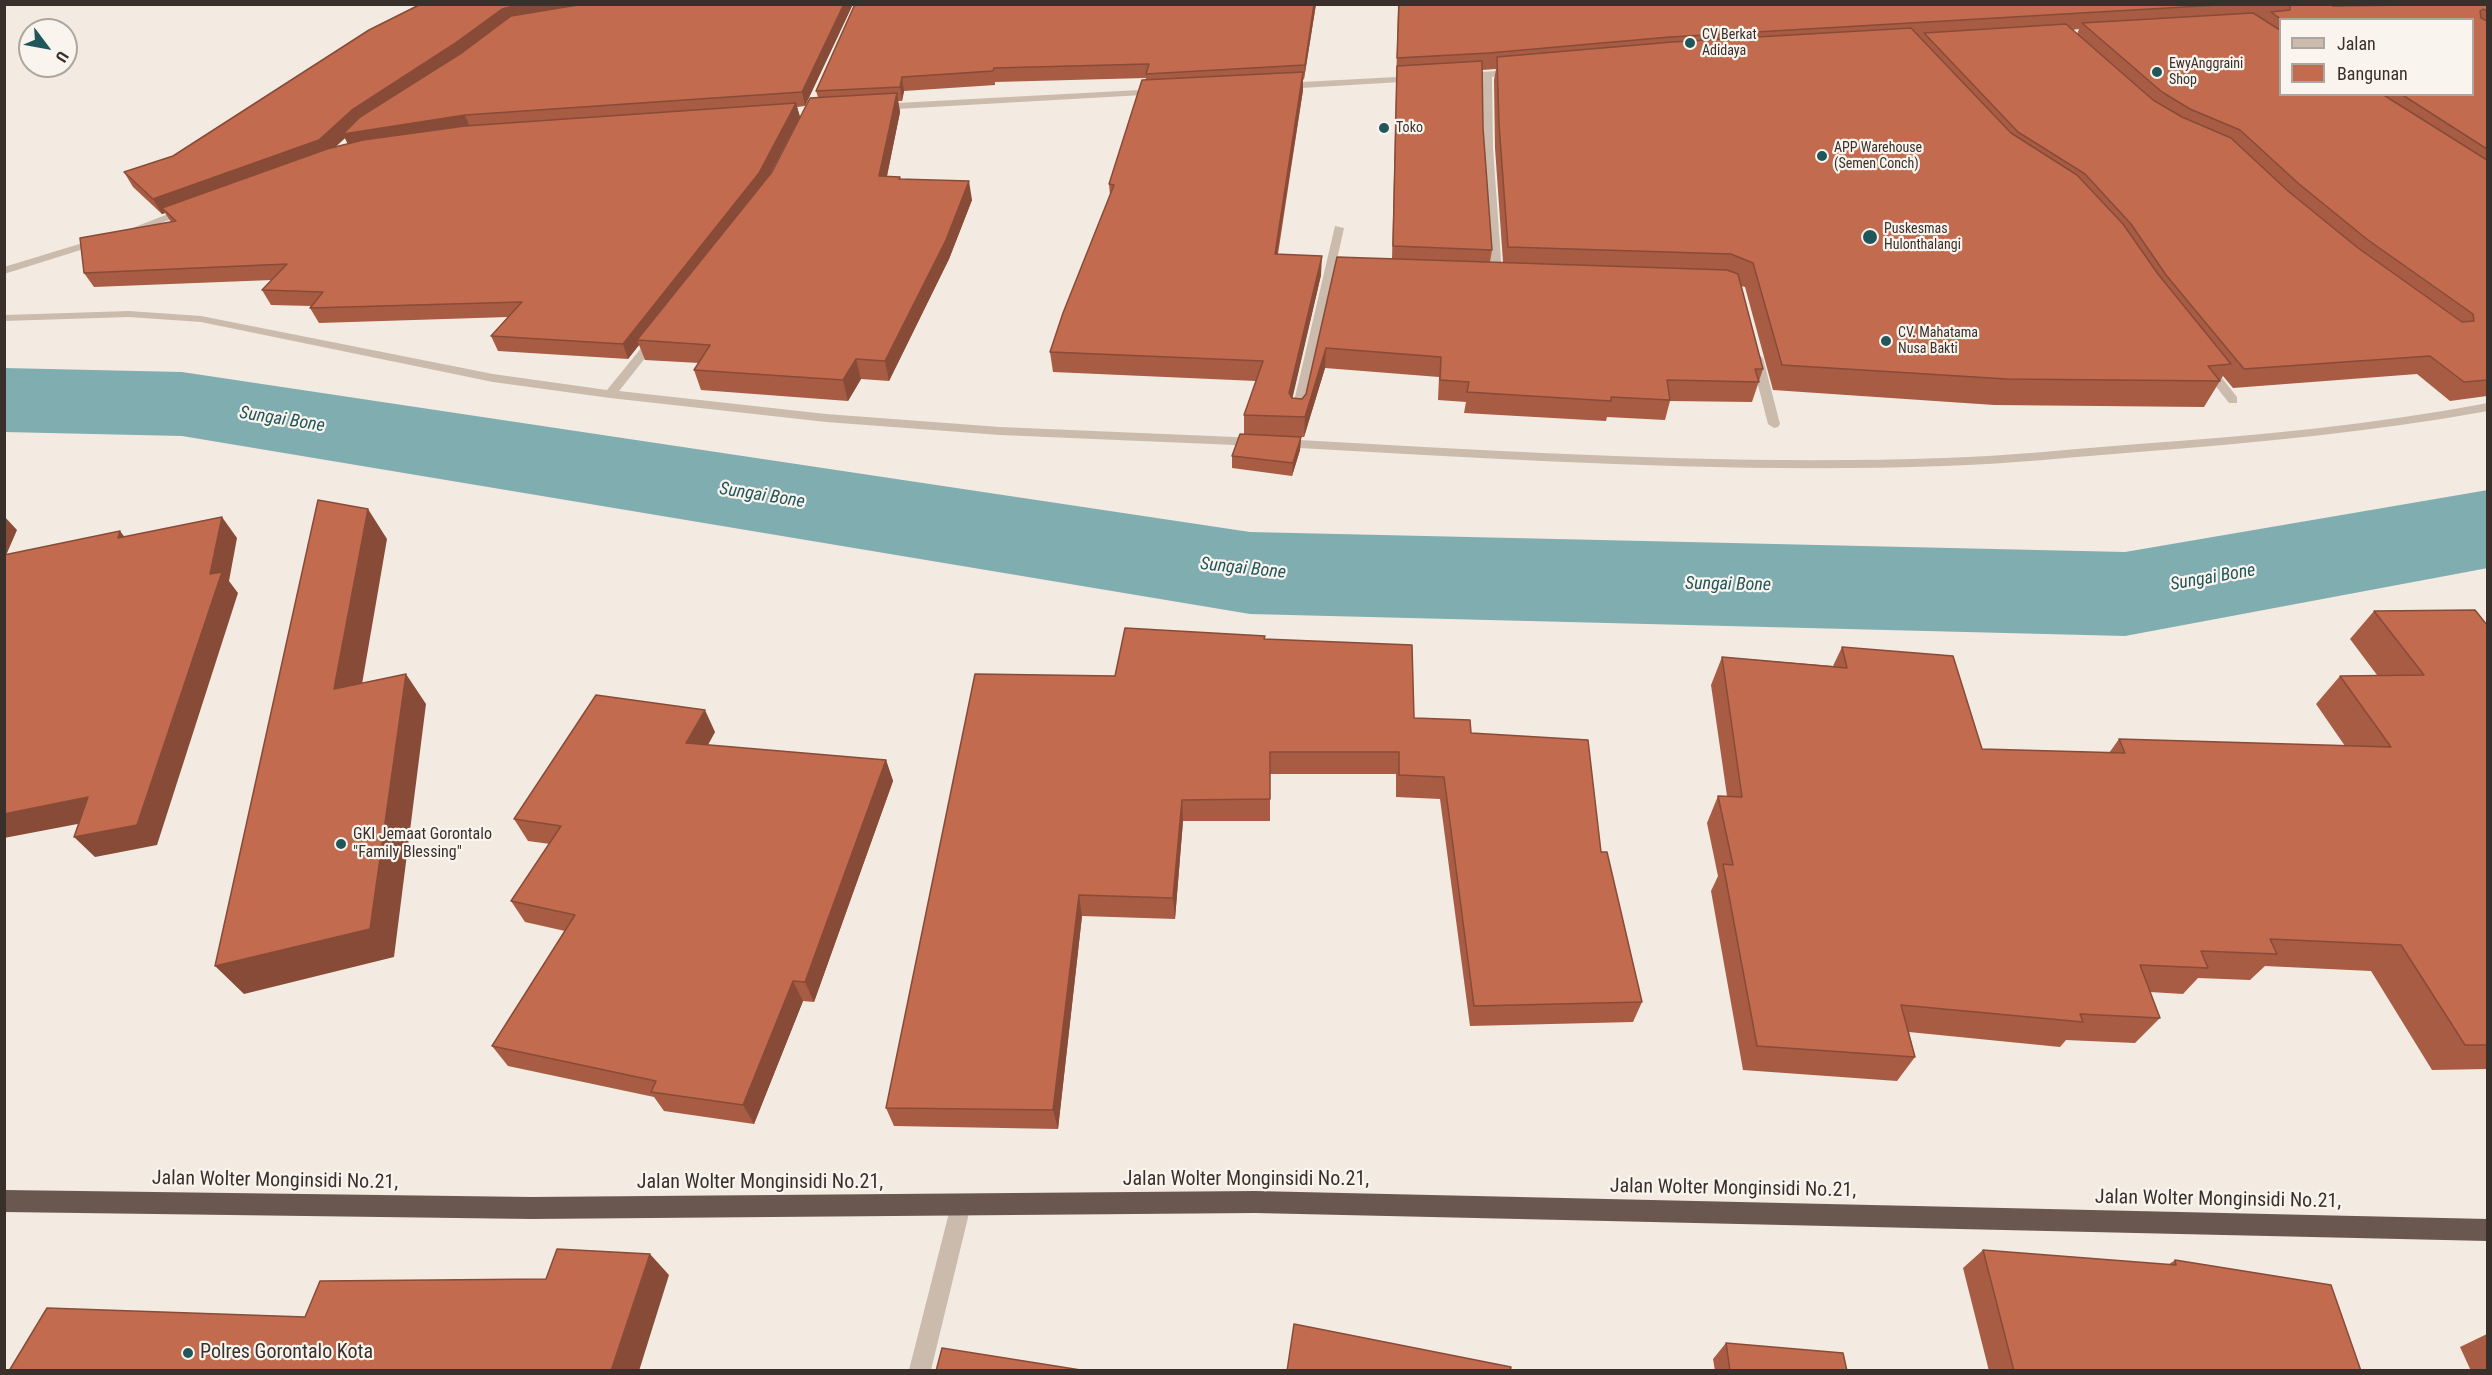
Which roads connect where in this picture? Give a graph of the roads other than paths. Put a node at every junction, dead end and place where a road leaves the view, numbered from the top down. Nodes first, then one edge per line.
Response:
1 (1521, 72) edge
2 (1487, 75) junction
3 (1451, 77) edge
4 (1428, 78) edge
5 (1274, 86) edge
6 (1167, 92) edge
7 (870, 108) edge
8 (199, 205) edge
9 (1339, 228) dead end
10 (4, 271) edge
11 (1497, 277) edge
12 (4, 318) edge
13 (661, 329) edge
14 (1754, 346) edge
15 (2199, 357) edge
16 (610, 394) junction
17 (2234, 400) dead end
18 (2487, 407) edge
19 (1297, 414) edge
20 (1774, 424) dead end
21 (4, 1201) edge
22 (961, 1205) junction
23 (2487, 1230) edge
24 (921, 1371) edge

1 - 2 street
2 - 3 street
2 - 11 street
4 - 5 street
6 - 7 street
8 - 10 street
9 - 19 street
12 - 16 street
13 - 16 street
14 - 20 street
15 - 17 street
16 - 18 street
21 - 22 highway, Jalan Wolter Monginsidi No.21,
22 - 23 highway, Jalan Wolter Monginsidi No.21,
22 - 24 street

